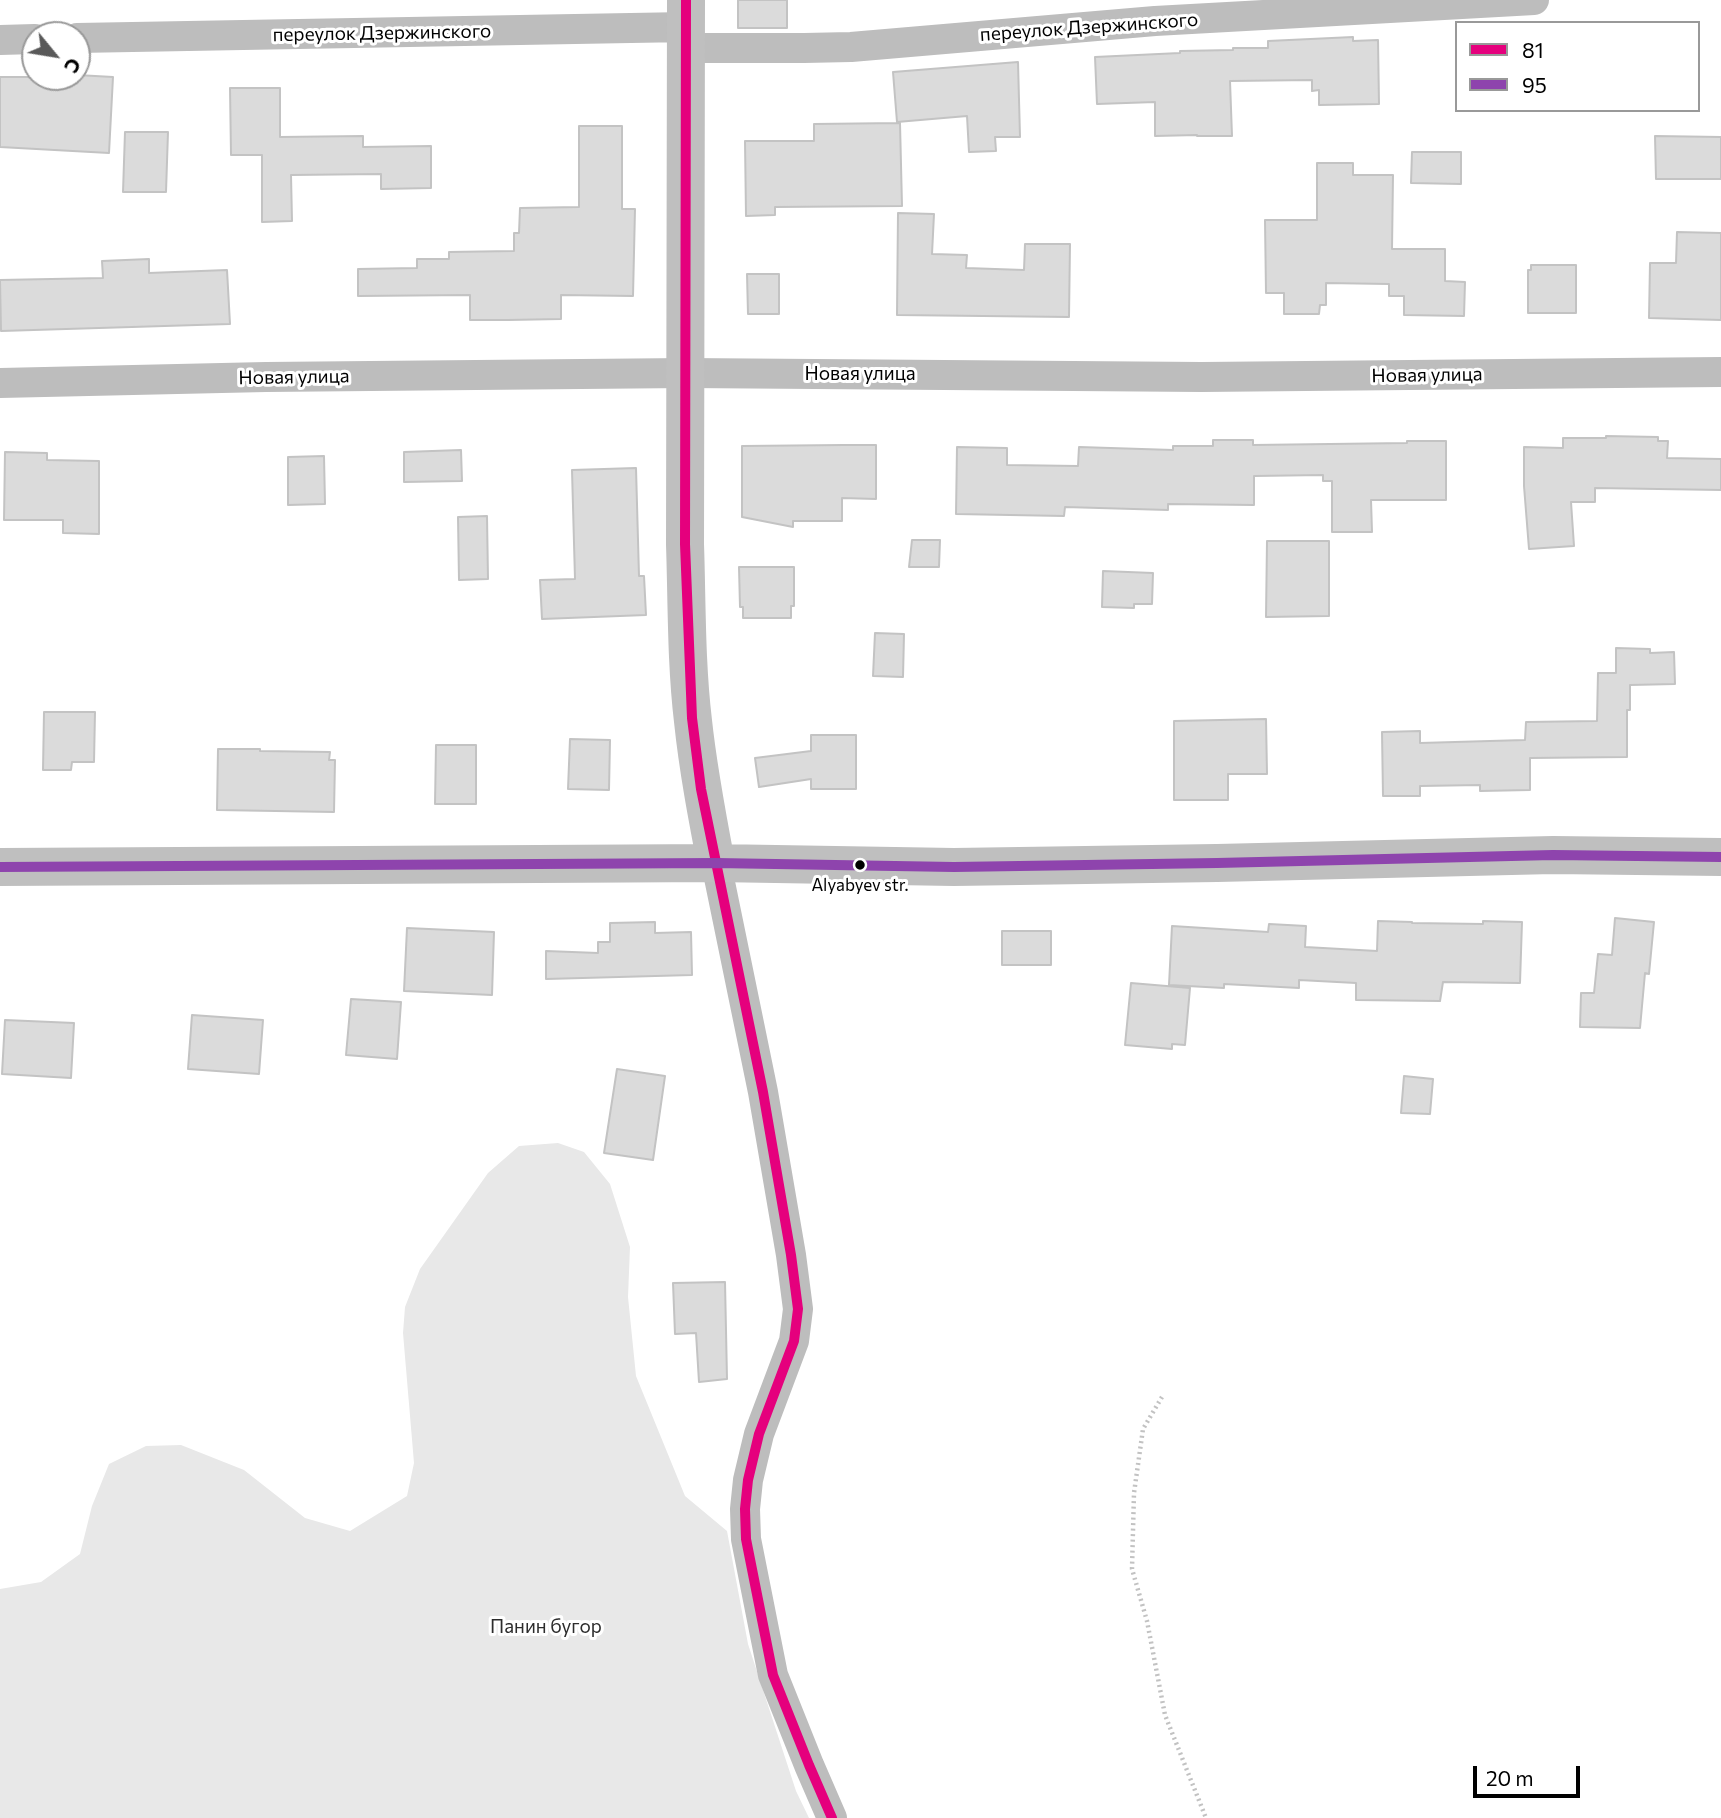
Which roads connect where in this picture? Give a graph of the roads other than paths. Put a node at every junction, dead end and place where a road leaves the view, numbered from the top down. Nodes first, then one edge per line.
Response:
1 (1534, 0) edge
2 (686, 25) edge
3 (91, 38) edge
4 (21, 39) edge
5 (0, 40) edge
6 (1721, 372) edge
7 (686, 373) junction
8 (0, 383) edge
9 (1721, 857) edge
10 (716, 863) junction
11 (0, 867) edge
12 (832, 1818) edge

1 - 2 street, переулок Дзержинского
2 - 3 street, переулок Дзержинского
2 - 7 main road
4 - 5 street
6 - 7 street, Новая улица
7 - 8 street, Новая улица
7 - 10 main road
9 - 10 main road
10 - 11 main road
10 - 12 street

